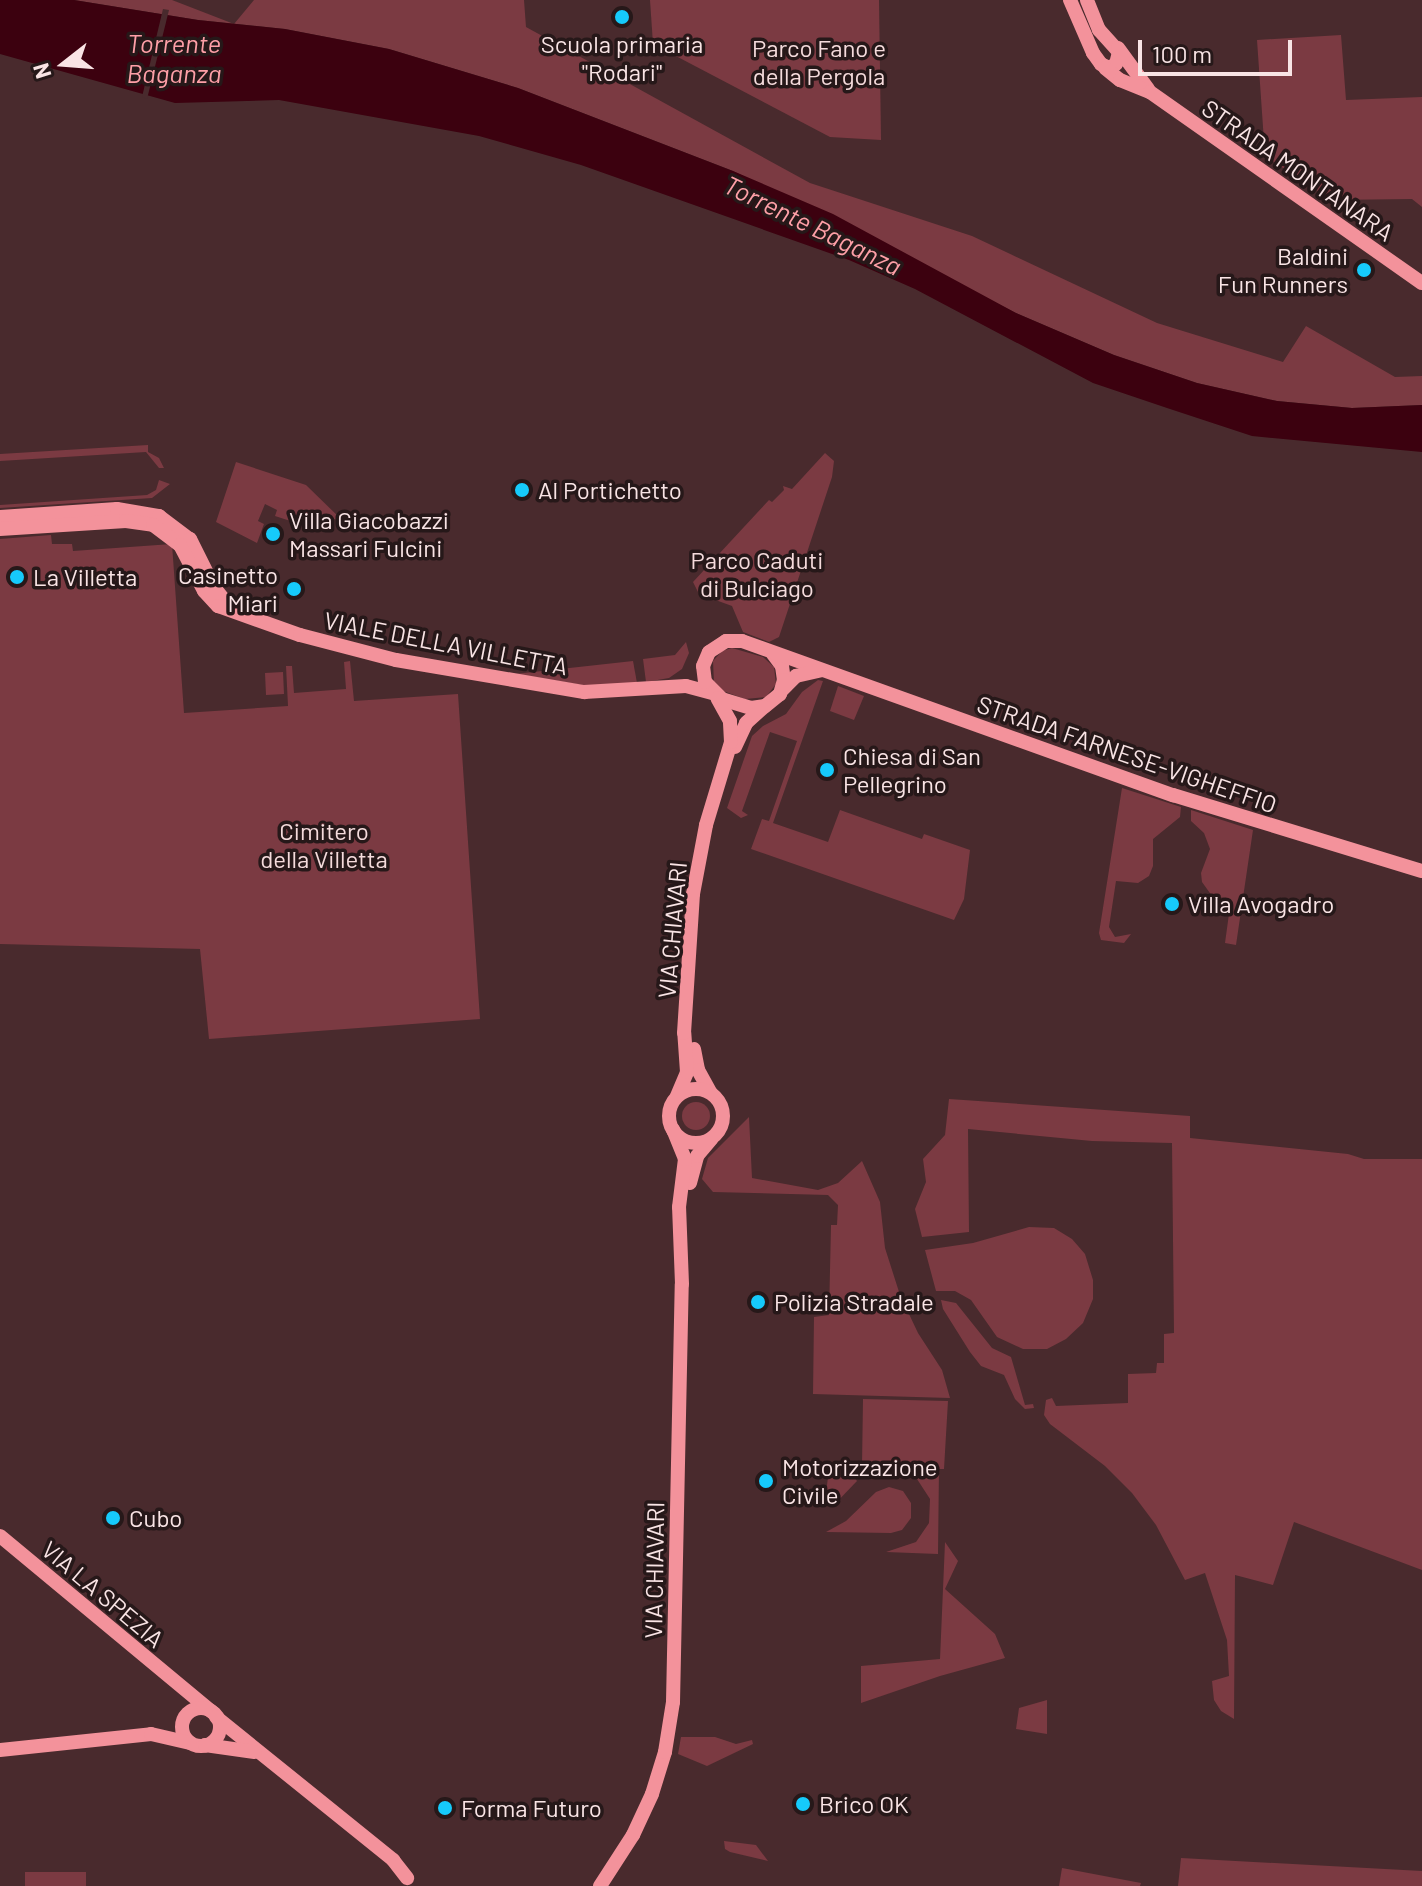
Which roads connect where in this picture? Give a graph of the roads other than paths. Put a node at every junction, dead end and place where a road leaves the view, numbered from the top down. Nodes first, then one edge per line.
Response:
1 (1070, 0) edge
2 (1087, 0) edge
3 (1118, 48) junction
4 (1105, 68) junction
5 (1150, 92) junction
6 (1422, 283) edge
7 (0, 517) edge
8 (0, 529) edge
9 (234, 612) junction
10 (773, 654) junction
11 (704, 661) junction
12 (821, 670) junction
13 (654, 687) junction
14 (782, 690) junction
15 (714, 694) junction
16 (765, 706) junction
17 (728, 757) junction
18 (1422, 871) edge
19 (687, 1014) junction
20 (710, 1092) junction
21 (677, 1096) junction
22 (673, 1129) junction
23 (713, 1137) junction
24 (682, 1239) junction
25 (0, 1536) edge
26 (176, 1685) junction
27 (214, 1715) junction
28 (185, 1718) junction
29 (148, 1734) junction
30 (197, 1744) junction
31 (0, 1750) edge
32 (258, 1754) junction
33 (412, 1882) edge
34 (600, 1886) edge

1 - 4 street, STRADA MONTANARA
2 - 3 street, STRADA MONTANARA
3 - 4 street
3 - 5 street, STRADA MONTANARA
4 - 5 street, STRADA MONTANARA
5 - 6 street, STRADA MONTANARA
7 - 9 street
8 - 9 street, VIALE DELLA VILLETTA
9 - 13 street, VIALE DELLA VILLETTA
10 - 11 street
10 - 12 street, STRADA FARNESE-VIGHEFFIO
10 - 14 street
11 - 13 street, VIALE DELLA VILLETTA
11 - 15 street
12 - 14 street
12 - 18 street, STRADA FARNESE-VIGHEFFIO
13 - 15 street, VIALE DELLA VILLETTA
14 - 16 street
15 - 16 street
15 - 17 street, VIA CHIAVARI
16 - 17 street, VIA CHIAVARI
17 - 19 street, VIA CHIAVARI
19 - 20 street, VIA CHIAVARI
19 - 21 street, VIA CHIAVARI
20 - 21 street
20 - 23 street
21 - 22 street
22 - 23 street
22 - 24 street, VIA CHIAVARI
23 - 24 street, VIA CHIAVARI
24 - 34 street, VIA CHIAVARI
25 - 26 street, VIA LA SPEZIA
26 - 27 street, VIA LA SPEZIA
26 - 28 street
27 - 28 street
27 - 30 street
27 - 32 street, VIA LA SPEZIA
28 - 29 street
28 - 30 street
29 - 30 street
29 - 31 street
30 - 32 street
32 - 33 street, VIA LA SPEZIA

